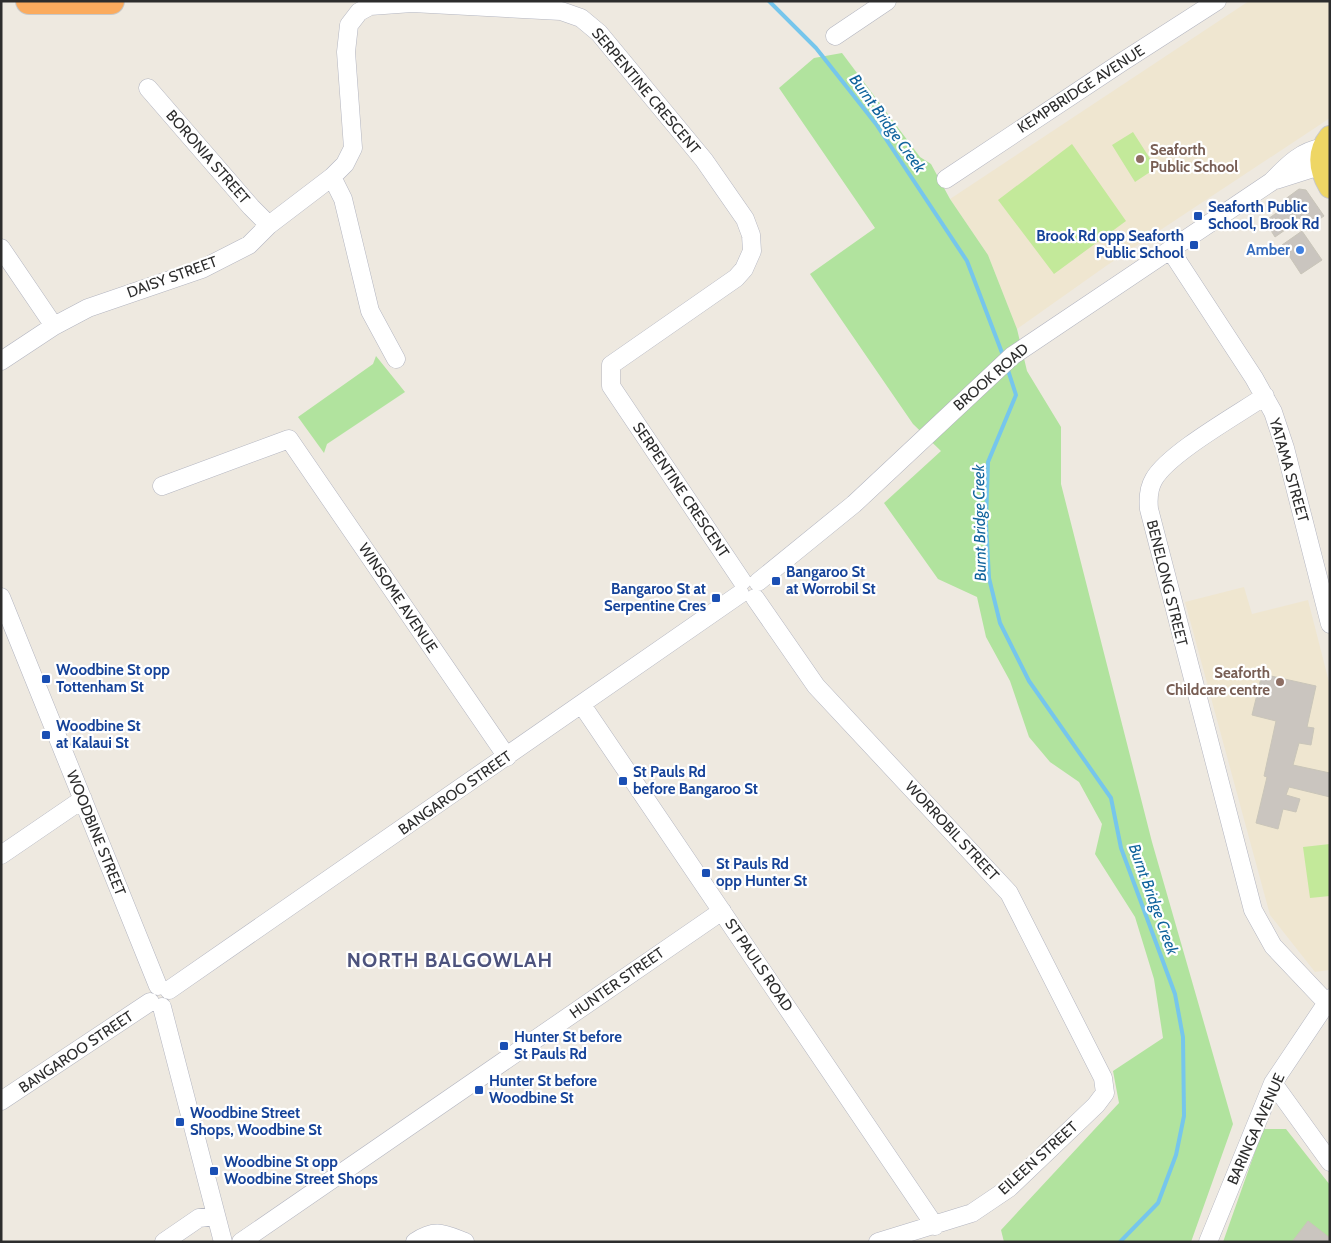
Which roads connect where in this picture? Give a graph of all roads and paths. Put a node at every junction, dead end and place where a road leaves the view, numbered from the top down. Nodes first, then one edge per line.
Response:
1 (30, 1) edge
2 (111, 1) edge
3 (886, 1) edge
4 (1217, 1) edge
5 (835, 36) dead end
6 (148, 88) dead end
7 (1326, 152) edge
8 (332, 177) junction
9 (946, 179) dead end
10 (1330, 187) edge
11 (269, 225) junction
12 (1, 248) edge
13 (1171, 251) junction
14 (54, 326) junction
15 (396, 359) dead end
16 (1, 361) edge
17 (1265, 396) junction
18 (162, 486) dead end
19 (749, 589) junction
20 (3, 605) edge
21 (1330, 624) edge
22 (582, 705) junction
23 (506, 757) junction
24 (83, 799) junction
25 (1, 855) edge
26 (722, 911) junction
27 (163, 988) junction
28 (1328, 1000) edge
29 (156, 1005) junction
30 (1273, 1083) junction
31 (1105, 1093) joint
32 (1, 1101) edge
33 (1330, 1162) edge
34 (215, 1216) junction
35 (935, 1226) junction
36 (164, 1242) edge
37 (223, 1242) edge
38 (241, 1242) edge
39 (415, 1242) edge
40 (465, 1242) edge
41 (878, 1242) edge
42 (1208, 1242) edge

1 - 2 highway
3 - 5 street
4 - 9 street, KEMPBRIDGE AVENUE
6 - 11 street, BORONIA STREET
7 - 10 main road
7 - 13 street, BROOK ROAD
8 - 11 street, DAISY STREET
8 - 15 street
8 - 19 street, SERPENTINE CRESCENT
11 - 14 street, DAISY STREET
12 - 14 street
13 - 17 street, YATAMA STREET
13 - 19 street, BROOK ROAD
14 - 16 street, DAISY STREET
17 - 21 street, YATAMA STREET
17 - 28 street, BENELONG STREET
18 - 23 street, WINSOME AVENUE
19 - 22 street, BANGAROO STREET
19 - 31 street, WORROBIL STREET
20 - 24 street, WOODBINE STREET
22 - 23 street, BANGAROO STREET
22 - 26 street, ST PAULS ROAD
23 - 27 street, BANGAROO STREET
24 - 25 street
24 - 27 street, WOODBINE STREET
26 - 35 street, ST PAULS ROAD
26 - 38 street, HUNTER STREET
27 - 29 street
28 - 30 street, BARINGA AVENUE
29 - 32 street, BANGAROO STREET
29 - 34 street
30 - 33 street
30 - 42 street, BARINGA AVENUE
31 - 35 street, EILEEN STREET
34 - 36 street
34 - 37 street
35 - 41 street, EILEEN STREET
39 - 40 street

